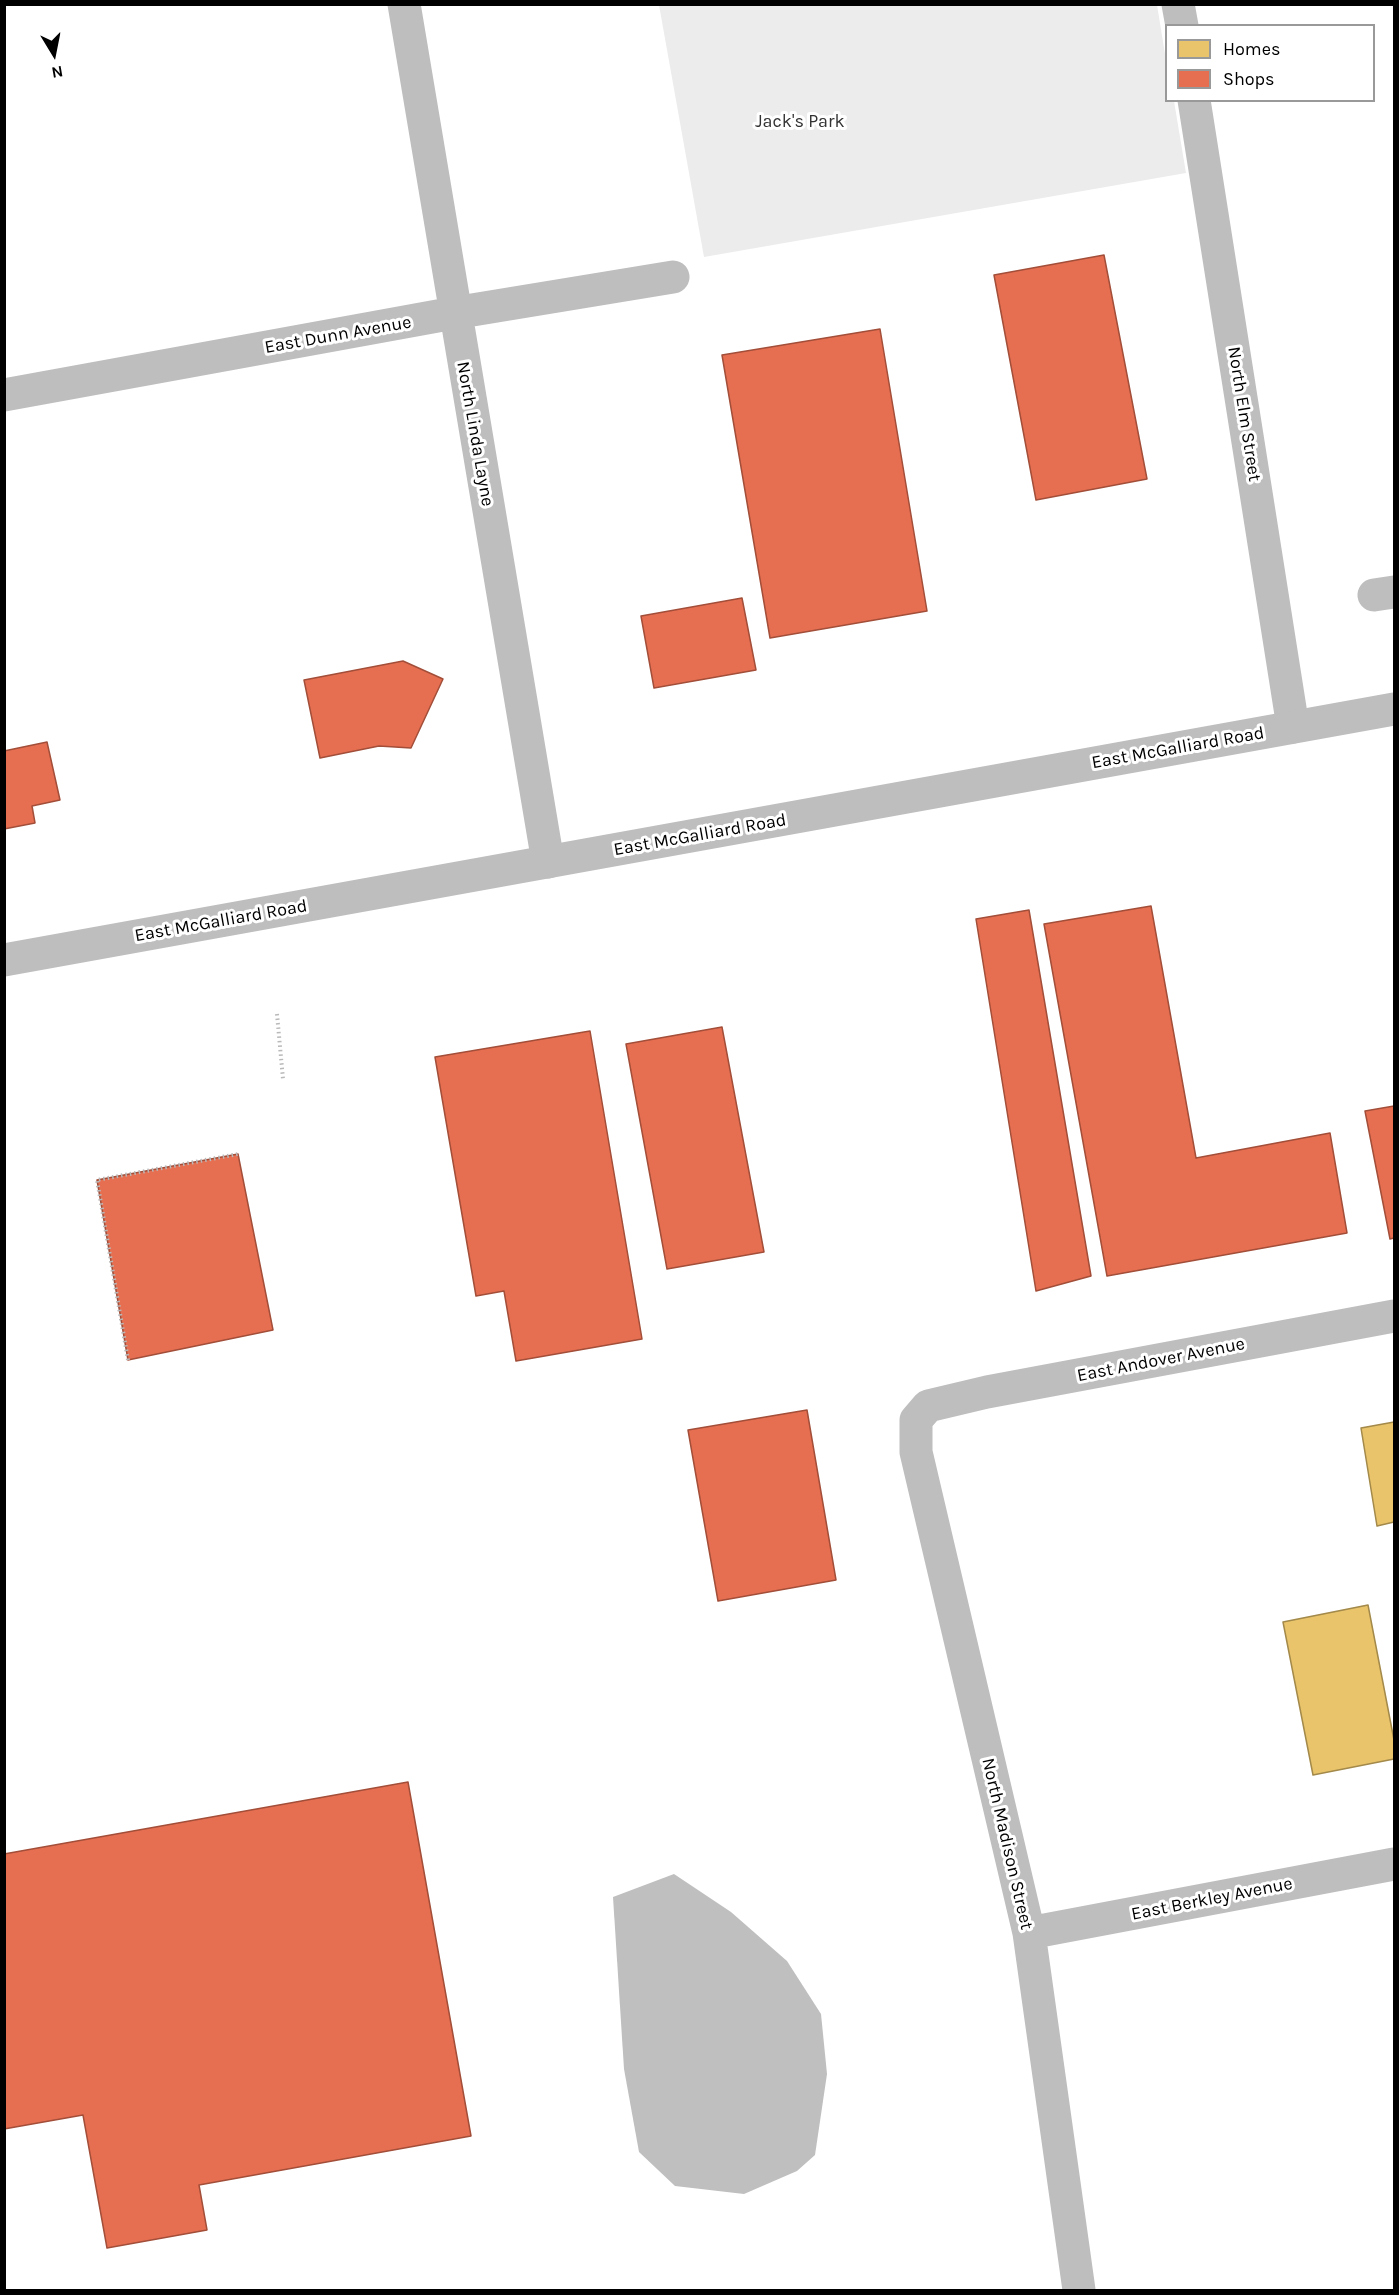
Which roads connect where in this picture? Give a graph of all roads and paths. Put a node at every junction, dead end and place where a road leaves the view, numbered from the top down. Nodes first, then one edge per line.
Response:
1 (404, 4) edge
2 (1178, 4) edge
3 (1182, 24) edge
4 (1194, 102) edge
5 (673, 277) dead end
6 (454, 313) junction
7 (4, 395) edge
8 (1395, 709) edge
9 (1293, 727) junction
10 (548, 862) junction
11 (4, 960) edge
12 (277, 1014) dead end
13 (283, 1079) dead end
14 (238, 1154) dead end
15 (1395, 1316) edge
16 (128, 1360) dead end
17 (928, 1406) joint
18 (1395, 1864) edge
19 (1029, 1933) junction
20 (1079, 2290) edge

1 - 6 street, North Linda Layne
2 - 3 street
4 - 9 street, North Elm Street
5 - 6 street, East Dunn Avenue
6 - 7 street, East Dunn Avenue
6 - 10 street, North Linda Layne
8 - 9 street, East McGalliard Road
9 - 10 street, East McGalliard Road
10 - 11 street, East McGalliard Road
12 - 13 path
14 - 16 path
15 - 17 street, East Andover Avenue
17 - 19 street, North Madison Street
18 - 19 street, East Berkley Avenue
19 - 20 street, North Madison Street

